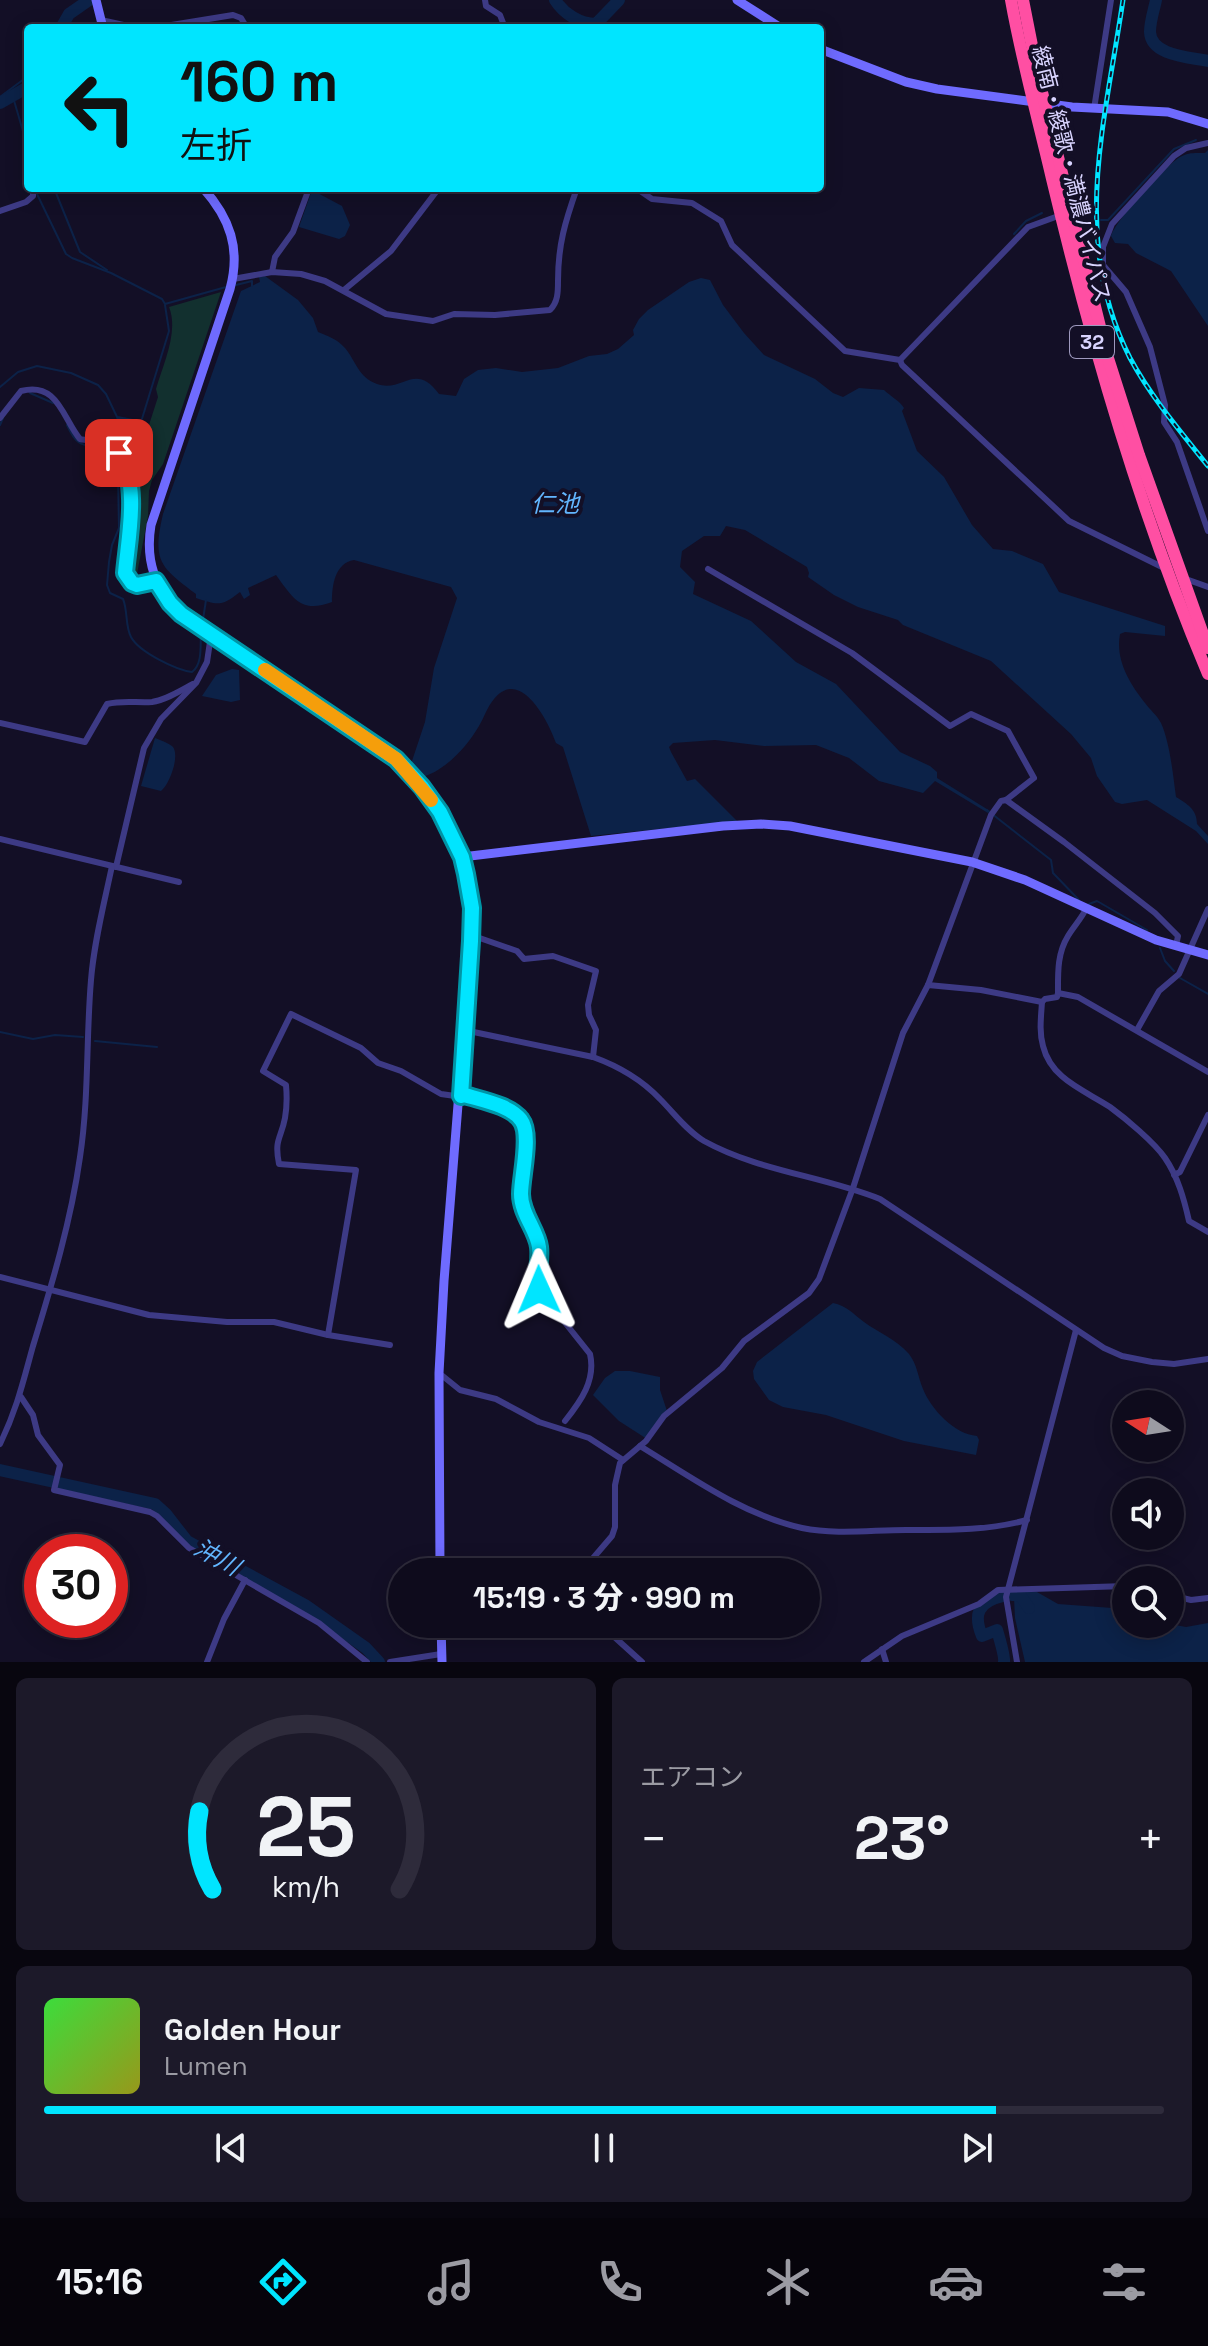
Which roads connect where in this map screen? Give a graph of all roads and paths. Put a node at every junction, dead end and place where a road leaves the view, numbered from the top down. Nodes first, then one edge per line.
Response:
1 (485, 0) edge
2 (737, 0) edge
3 (1011, 0) edge
4 (1023, 0) edge
5 (1111, 0) edge
6 (97, 2) edge
7 (102, 24) edge
8 (178, 24) edge
9 (245, 24) edge
10 (503, 24) edge
11 (775, 24) edge
12 (824, 51) edge
13 (1040, 103) junction
14 (1094, 109) junction
15 (1208, 124) edge
16 (1208, 143) edge
17 (36, 192) edge
18 (206, 192) edge
19 (307, 192) edge
20 (436, 192) edge
21 (576, 192) edge
22 (640, 192) edge
23 (0, 211) edge
24 (1061, 215) junction
25 (1103, 247) junction
26 (1080, 252) junction
27 (272, 272) junction
28 (231, 284) junction
29 (344, 290) junction
30 (900, 360) junction
31 (0, 418) edge
32 (1208, 531) edge
33 (708, 569) dead end
34 (1168, 570) junction
35 (1182, 578) junction
36 (156, 581) junction
37 (1208, 587) edge
38 (209, 634) junction
39 (1208, 648) edge
40 (1208, 674) edge
41 (196, 683) junction
42 (0, 723) edge
43 (1006, 800) junction
44 (0, 839) edge
45 (462, 857) junction
46 (972, 862) junction
47 (114, 867) junction
48 (179, 882) dead end
49 (1086, 909) junction
50 (1208, 909) edge
51 (471, 935) junction
52 (1176, 946) junction
53 (1191, 951) junction
54 (1208, 955) edge
55 (928, 985) junction
56 (1058, 993) junction
57 (1042, 1002) junction
58 (464, 1030) junction
59 (1137, 1030) junction
60 (593, 1057) junction
61 (1208, 1072) edge
62 (461, 1096) junction
63 (1208, 1115) edge
64 (1174, 1175) junction
65 (853, 1188) junction
66 (1208, 1232) edge
67 (0, 1277) edge
68 (51, 1291) junction
69 (1076, 1330) junction
70 (328, 1335) junction
71 (390, 1345) dead end
72 (1208, 1359) edge
73 (439, 1373) junction
74 (21, 1397) junction
75 (565, 1421) dead end
76 (0, 1444) edge
77 (640, 1446) junction
78 (623, 1460) junction
79 (1027, 1520) junction
80 (440, 1558) edge
81 (593, 1558) edge
82 (245, 1580) junction
83 (1112, 1586) edge
84 (1008, 1590) junction
85 (1184, 1598) edge
86 (1208, 1598) edge
87 (441, 1638) edge
88 (615, 1638) edge
89 (882, 1649) junction
90 (442, 1658) edge
91 (207, 1662) edge
92 (367, 1662) edge
93 (390, 1662) edge
94 (642, 1662) edge
95 (864, 1662) edge
96 (886, 1662) edge
97 (1017, 1662) edge

1 - 10 street
2 - 11 street
3 - 13 highway, 綾南・綾歌・満濃バイパス / 32
4 - 13 highway, 綾南・綾歌・満濃バイパス / 32
5 - 14 street
6 - 7 street
8 - 9 street
12 - 13 street
13 - 14 street
13 - 24 highway, 綾南・綾歌・満濃バイパス / 32
13 - 26 highway, 綾南・綾歌・満濃バイパス / 32
14 - 15 street
16 - 25 street
17 - 23 street
18 - 28 street
19 - 27 street
20 - 29 street
21 - 29 street
22 - 30 street
24 - 30 street
24 - 34 highway, 綾南・綾歌・満濃バイパス / 32
25 - 26 street
25 - 32 street
26 - 35 highway, 綾南・綾歌・満濃バイパス / 32
27 - 28 street
27 - 29 street
28 - 36 street
30 - 34 street
31 - 36 street
33 - 43 street
34 - 35 street
34 - 40 highway, 綾南・綾歌・満濃バイパス / 32
35 - 37 street
35 - 39 highway, 綾南・綾歌・満濃バイパス / 32
36 - 38 street
38 - 41 street
38 - 45 street
41 - 42 street
41 - 47 street
43 - 46 street
43 - 52 street
44 - 47 street
45 - 46 street
45 - 51 street
46 - 49 street
46 - 55 street
47 - 48 street
47 - 68 street
49 - 52 street
49 - 56 street
50 - 53 street
51 - 58 street
51 - 60 street
52 - 53 street
53 - 54 street
53 - 59 street
55 - 57 street
55 - 65 street
56 - 57 street
56 - 59 street
57 - 64 street
58 - 60 street
58 - 62 street
59 - 61 street
60 - 65 street
62 - 70 street
62 - 73 street
62 - 75 street
63 - 64 street
64 - 66 street
65 - 69 street
65 - 77 street
67 - 68 street
68 - 70 street
68 - 74 street
69 - 72 street
69 - 79 street
70 - 71 street
73 - 78 street
73 - 80 street
74 - 76 street
74 - 82 street
77 - 78 street
77 - 79 street
78 - 81 street
79 - 84 street
82 - 91 street
82 - 92 street
83 - 84 street
84 - 89 street
84 - 97 street
85 - 86 street
87 - 90 street
88 - 94 street
89 - 95 street
89 - 96 street
90 - 93 street

